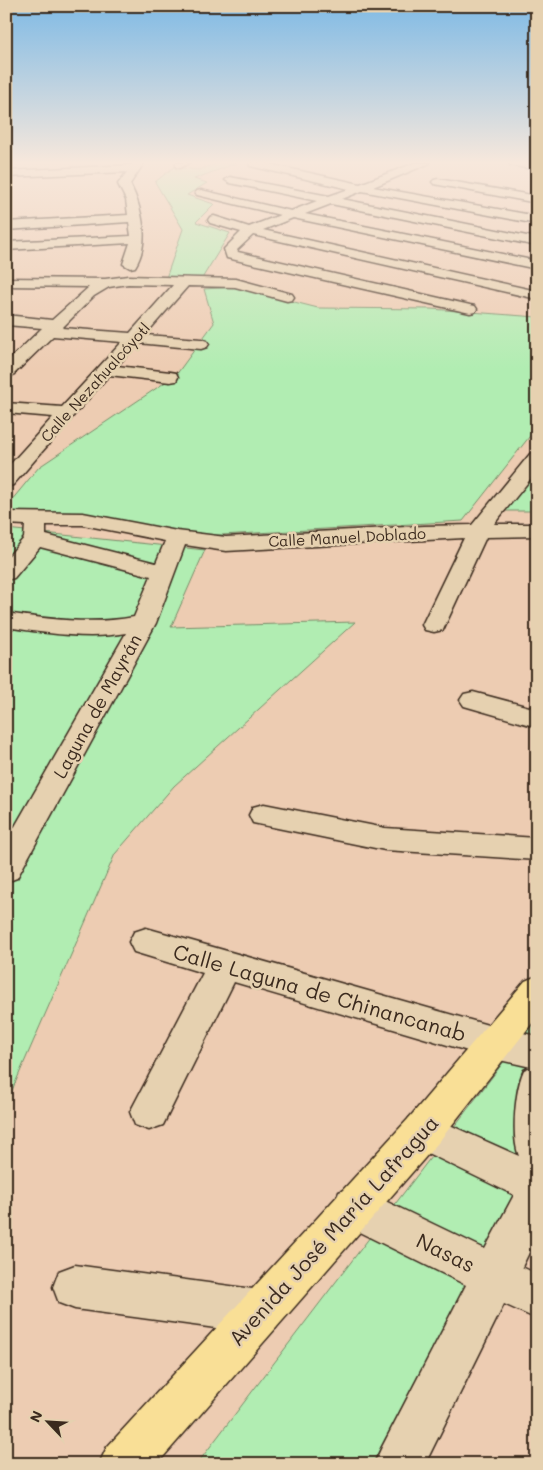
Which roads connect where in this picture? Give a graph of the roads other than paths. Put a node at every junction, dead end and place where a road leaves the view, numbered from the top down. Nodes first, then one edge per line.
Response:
1 (250, 231) edge
2 (137, 232) edge
3 (253, 232) edge
4 (352, 232) edge
5 (377, 232) edge
6 (485, 232) edge
7 (495, 232) edge
8 (492, 233) junction
9 (138, 239) junction
10 (537, 242) edge
11 (6, 246) edge
12 (319, 246) junction
13 (461, 249) junction
14 (130, 264) dead end
15 (278, 265) junction
16 (537, 265) edge
17 (421, 268) junction
18 (6, 282) edge
19 (106, 283) junction
20 (183, 283) junction
21 (236, 283) junction
22 (381, 289) junction
23 (537, 294) edge
24 (287, 297) dead end
25 (470, 309) dead end
26 (6, 320) edge
27 (51, 328) junction
28 (135, 338) junction
29 (201, 344) dead end
30 (13, 357) edge
31 (106, 370) junction
32 (6, 372) edge
33 (170, 377) dead end
34 (6, 408) edge
35 (67, 413) junction
36 (537, 458) edge
37 (6, 481) edge
38 (6, 518) edge
39 (36, 530) junction
40 (537, 530) edge
41 (478, 531) junction
42 (167, 535) junction
43 (162, 572) junction
44 (6, 573) edge
45 (6, 620) edge
46 (144, 623) junction
47 (434, 625) dead end
48 (473, 700) dead end
49 (537, 718) edge
50 (264, 815) dead end
51 (537, 849) edge
52 (6, 870) edge
53 (146, 942) dead end
54 (225, 965) junction
55 (537, 990) edge
56 (495, 1043) junction
57 (537, 1052) edge
58 (537, 1082) edge
59 (149, 1112) dead end
60 (423, 1131) junction
61 (537, 1151) edge
62 (537, 1185) edge
63 (537, 1192) edge
64 (354, 1207) junction
65 (495, 1276) junction
66 (75, 1287) dead end
67 (537, 1297) edge
68 (260, 1312) junction
69 (124, 1464) edge
70 (399, 1464) edge

1 - 15 street
2 - 9 street
3 - 12 street
4 - 12 street
5 - 13 street
6 - 8 street
7 - 8 street
8 - 10 street
8 - 13 street
9 - 11 street
9 - 14 street
12 - 15 street
12 - 17 street
13 - 16 street
13 - 17 street
15 - 21 street
15 - 22 street
17 - 22 street
17 - 23 street
18 - 19 street
19 - 20 street
19 - 27 street
20 - 21 street
20 - 28 street, Calle Nezahualcóyotl
21 - 24 street
22 - 25 street
26 - 27 street
27 - 28 street
27 - 30 street
28 - 29 street
28 - 31 street, Calle Nezahualcóyotl
30 - 32 street
31 - 33 street
31 - 35 street, Calle Nezahualcóyotl
34 - 35 street
35 - 37 street, Calle Nezahualcóyotl
36 - 41 street
38 - 39 street
39 - 42 street, Calle Manuel Doblado
39 - 43 street
39 - 44 street
40 - 41 street, Calle Manuel Doblado
41 - 42 street, Calle Manuel Doblado
41 - 47 street
42 - 43 street, Laguna de Mayrán
43 - 46 street, Laguna de Mayrán
45 - 46 street
46 - 52 street, Laguna de Mayrán
48 - 49 street
50 - 51 street
53 - 54 street, Calle Laguna de Chinancanab
54 - 56 street, Calle Laguna de Chinancanab
54 - 59 street
55 - 56 main road, Avenida José María Lafragua
56 - 57 street, Calle Laguna de Chinancanab
56 - 60 main road, Avenida José María Lafragua
58 - 61 street
60 - 62 street
60 - 64 main road, Avenida José María Lafragua
63 - 65 street
64 - 65 street, Nasas
64 - 68 main road, Avenida José María Lafragua
65 - 67 street, Nasas
65 - 70 street
66 - 68 street
68 - 69 main road, Avenida José María Lafragua

